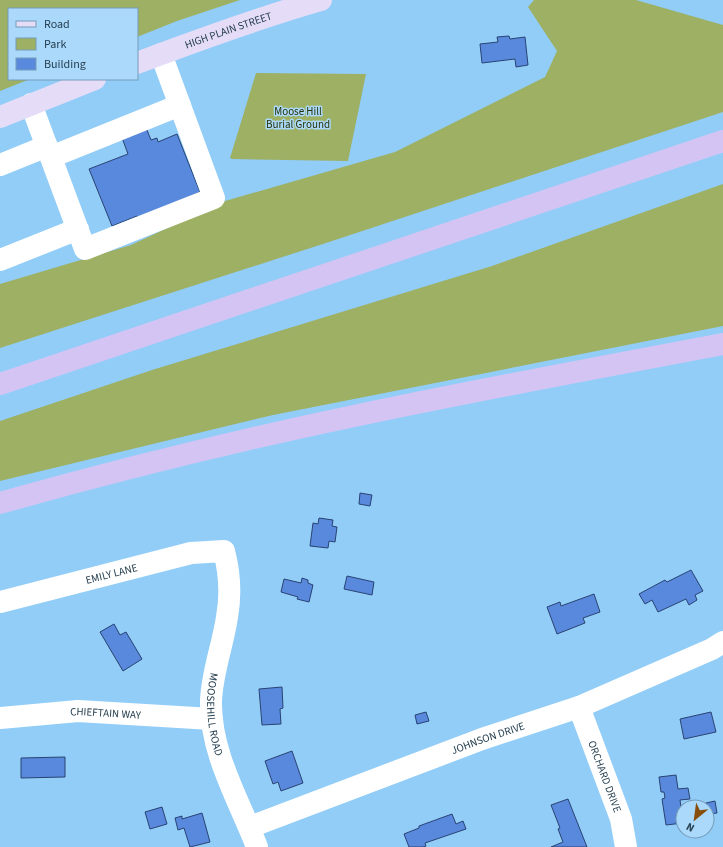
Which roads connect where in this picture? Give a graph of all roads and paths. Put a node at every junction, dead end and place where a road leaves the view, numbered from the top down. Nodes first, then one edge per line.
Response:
1 (321, 0) edge
2 (161, 54) junction
3 (138, 63) edge
4 (92, 80) edge
5 (31, 104) junction
6 (180, 105) junction
7 (0, 117) edge
8 (723, 141) edge
9 (49, 152) junction
10 (0, 165) edge
11 (78, 229) junction
12 (0, 260) edge
13 (723, 344) edge
14 (0, 384) edge
15 (0, 503) edge
16 (224, 552) joint
17 (0, 602) edge
18 (723, 642) edge
19 (579, 708) junction
20 (0, 718) edge
21 (212, 719) junction
22 (250, 827) junction
23 (258, 847) edge
24 (626, 847) edge

1 - 2 main road, HIGH PLAIN STREET
2 - 3 main road, HIGH PLAIN STREET
2 - 6 street
4 - 5 main road
5 - 7 main road
5 - 9 street
6 - 9 street
6 - 11 street
8 - 14 highway
9 - 10 street
9 - 11 street
11 - 12 street
13 - 15 highway
16 - 17 street, EMILY LANE
16 - 21 street, MOOSEHILL ROAD
18 - 19 street, JOHNSON DRIVE
19 - 22 street, JOHNSON DRIVE
19 - 24 street, ORCHARD DRIVE
20 - 21 street, CHIEFTAIN WAY
21 - 22 street, MOOSEHILL ROAD
22 - 23 street, MOOSEHILL ROAD

